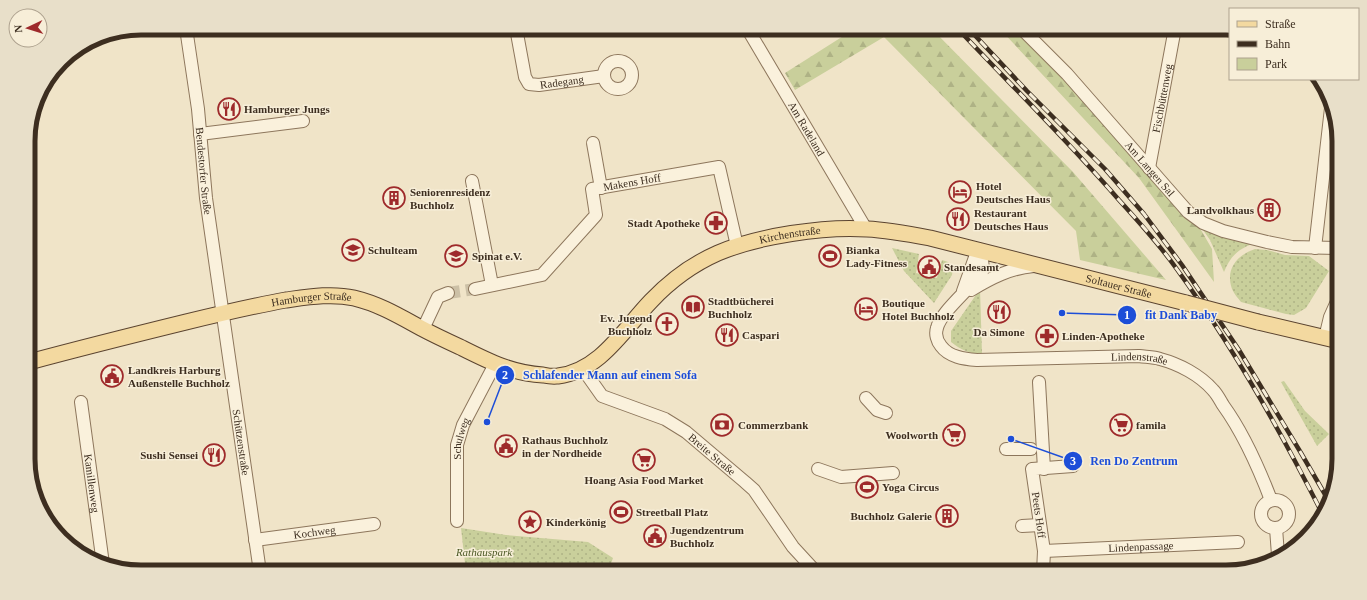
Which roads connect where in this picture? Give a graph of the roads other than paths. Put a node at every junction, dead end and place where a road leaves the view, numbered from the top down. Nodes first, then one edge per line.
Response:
1 (187, 35) edge
2 (517, 35) edge
3 (751, 35) edge
4 (1028, 35) edge
5 (1174, 35) edge
6 (604, 76) dead end
7 (303, 121) dead end
8 (1330, 121) edge
9 (200, 134) junction
10 (593, 143) dead end
11 (1149, 168) junction
12 (472, 181) dead end
13 (601, 188) junction
14 (866, 229) junction
15 (737, 246) junction
16 (1315, 248) junction
17 (1332, 248) edge
18 (978, 249) junction
19 (1039, 265) junction
20 (492, 285) junction
21 (475, 289) tunnel mouth
22 (448, 293) tunnel mouth
23 (962, 296) junction
24 (1332, 311) edge
25 (222, 313) junction
26 (423, 329) junction
27 (1332, 340) edge
28 (35, 360) edge
29 (495, 364) junction
30 (583, 369) junction
31 (1039, 382) dead end
32 (866, 398) dead end
33 (81, 402) dead end
34 (886, 412) dead end
35 (1006, 449) dead end
36 (1031, 449) dead end
37 (1073, 466) dead end
38 (818, 469) dead end
39 (1044, 469) junction
40 (893, 473) dead end
41 (1271, 500) junction
42 (457, 522) dead end
43 (374, 524) dead end
44 (1040, 525) junction
45 (1022, 526) dead end
46 (1276, 528) junction
47 (255, 540) junction
48 (1238, 542) dead end
49 (1044, 551) junction
50 (1278, 552) edge
51 (102, 558) edge
52 (259, 565) edge
53 (810, 565) edge
54 (1041, 565) edge

1 - 9 street, Bendestorfer Straße
2 - 6 street, Radegang
3 - 14 street, Am Radeland
4 - 11 street, Am Langen Sal
5 - 11 street, Fischbüttenweg
7 - 9 street
8 - 16 street
9 - 25 street, Bendestorfer Straße
10 - 13 street
11 - 16 street, Am Langen Sal
12 - 20 street
13 - 15 street, Makens Hoff
13 - 20 street, Makens Hoff
14 - 15 main road, Kirchenstraße
14 - 18 main road, Kirchenstraße
15 - 30 main road, Kirchenstraße
16 - 17 street, Am Langen Sal
18 - 19 main road, Kirchenstraße
18 - 23 street
19 - 23 street
19 - 27 main road, Soltauer Straße, bridge
20 - 21 street, Makens Hoff
22 - 26 street
23 - 41 street, Lindenstraße
24 - 27 street
25 - 26 main road, Hamburger Straße
25 - 28 main road, Hamburger Straße
25 - 47 street, Schützenstraße
26 - 29 main road, Hamburger Straße
29 - 30 main road, Hamburger Straße
29 - 42 street, Schulweg
30 - 53 street, Breite Straße
31 - 39 street
32 - 34 street
33 - 51 street, Kamillenweg
35 - 36 street
37 - 39 street
38 - 40 street
39 - 44 street, Peets Hoff
41 - 46 street
41 - 46 street
43 - 47 street, Kochweg
44 - 45 street
44 - 49 street, Peets Hoff
46 - 50 street
47 - 52 street, Schützenstraße
48 - 49 street, Lindenpassage
49 - 54 street, Peets Hoff

